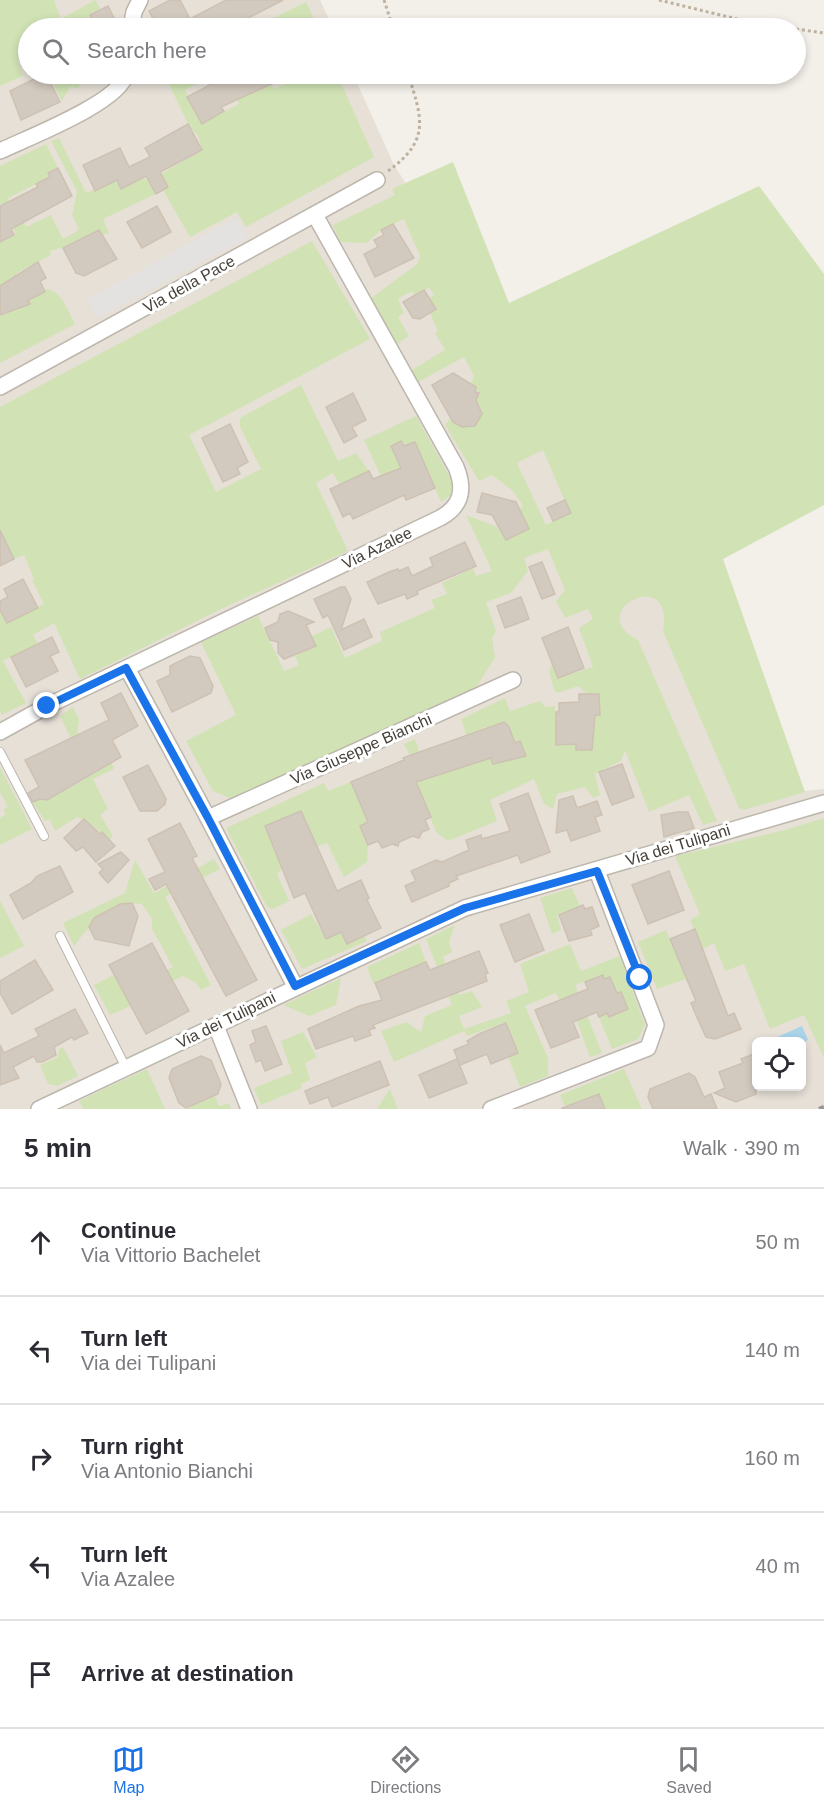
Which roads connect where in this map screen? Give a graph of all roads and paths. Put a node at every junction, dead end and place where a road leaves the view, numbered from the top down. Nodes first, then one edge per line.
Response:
1 (140, 0) edge
2 (384, 0) edge
3 (659, 0) edge
4 (133, 18) edge
5 (390, 18) edge
6 (733, 18) edge
7 (806, 31) edge
8 (824, 33) edge
9 (123, 84) edge
10 (411, 84) edge
11 (0, 151) edge
12 (377, 180) joint
13 (315, 215) junction
14 (0, 387) edge
15 (126, 668) junction
16 (513, 680) dead end
17 (0, 732) edge
18 (0, 752) edge
19 (824, 802) edge
20 (208, 818) junction
21 (44, 836) dead end
22 (597, 871) junction
23 (60, 936) dead end
24 (295, 986) junction
25 (216, 1026) junction
26 (126, 1068) junction
27 (39, 1109) edge
28 (249, 1109) edge
29 (491, 1109) edge

1 - 4 street
2 - 5 path
3 - 6 path
7 - 8 path
9 - 11 street
10 - 12 path
12 - 13 street, Via della Pace
13 - 14 street, Via della Pace
13 - 15 street, Via Azalee
15 - 17 street, Via Azalee
15 - 20 street
16 - 20 street, Via Giuseppe Bianchi
18 - 21 lane
19 - 22 street, Via dei Tulipani
20 - 24 street
22 - 24 street, Via dei Tulipani
22 - 29 street
23 - 26 lane
24 - 25 street, Via dei Tulipani
25 - 26 street, Via dei Tulipani
25 - 28 street
26 - 27 street, Via dei Tulipani

